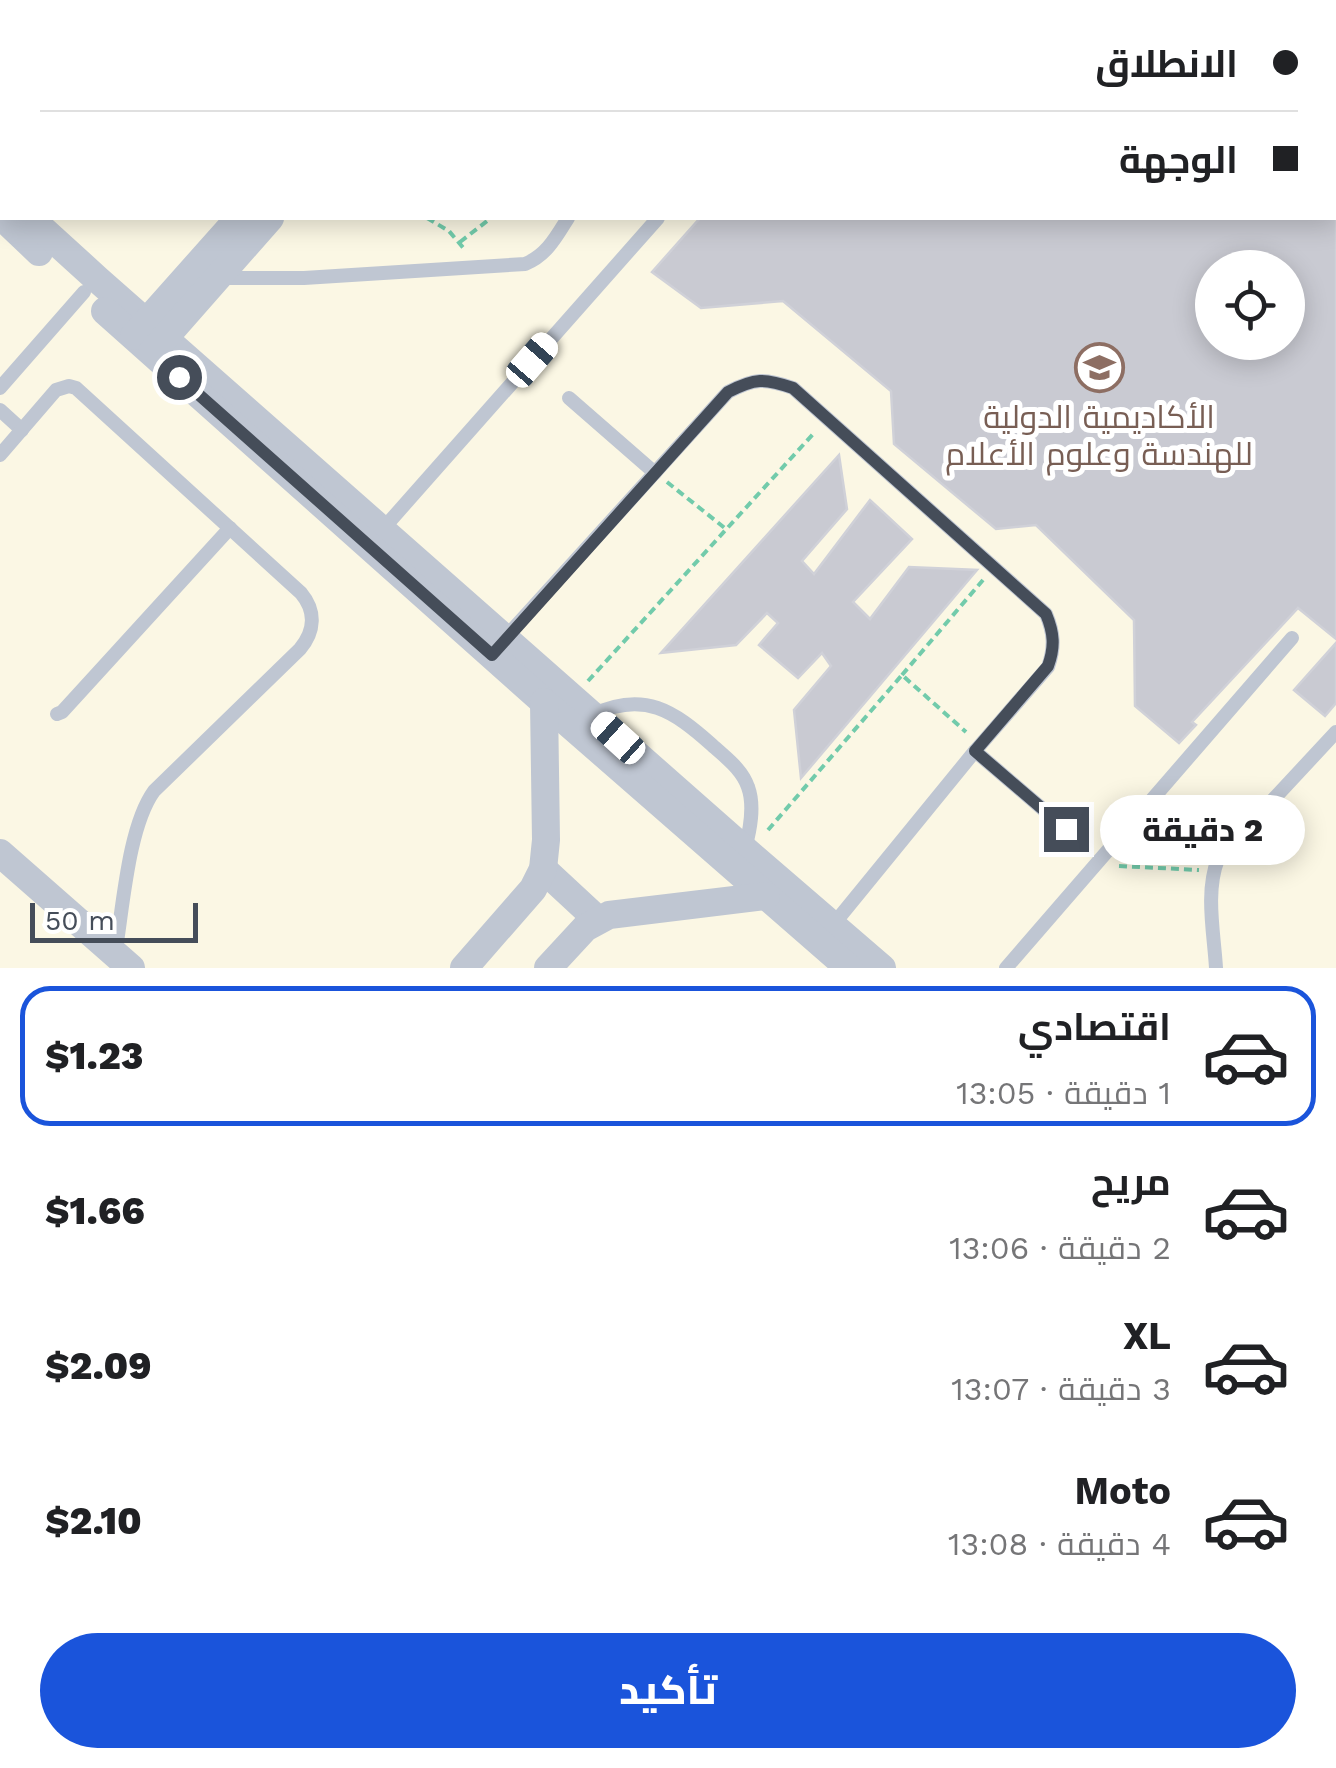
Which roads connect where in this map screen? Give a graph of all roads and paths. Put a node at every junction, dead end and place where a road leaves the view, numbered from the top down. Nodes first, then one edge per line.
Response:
1 (5, 220) edge
2 (32, 220) edge
3 (238, 220) edge
4 (268, 220) edge
5 (430, 220) edge
6 (490, 220) edge
7 (567, 220) edge
8 (656, 220) edge
9 (460, 242) junction
10 (477, 268) junction
11 (209, 270) junction
12 (90, 286) junction
13 (149, 337) junction
14 (0, 388) edge
15 (569, 398) dead end
16 (0, 410) edge
17 (827, 418) junction
18 (22, 430) junction
19 (0, 455) edge
20 (655, 473) junction
21 (230, 528) junction
22 (726, 529) junction
23 (375, 538) junction
24 (994, 568) junction
25 (1292, 638) dead end
26 (498, 646) junction
27 (902, 675) junction
28 (544, 702) junction
29 (57, 714) dead end
30 (583, 716) junction
31 (1336, 732) edge
32 (978, 748) junction
33 (1066, 829) dead end
34 (742, 852) junction
35 (0, 854) edge
36 (1105, 854) junction
37 (543, 869) junction
38 (1214, 870) junction
39 (766, 896) junction
40 (598, 920) junction
41 (826, 934) junction
42 (123, 961) edge
43 (464, 968) edge
44 (548, 968) edge
45 (849, 968) edge
46 (882, 968) edge
47 (1006, 968) edge
48 (1216, 968) edge

1 - 12 street
2 - 12 street
3 - 11 street
4 - 11 street
5 - 9 path
6 - 9 path
7 - 10 lane
8 - 23 lane
9 - 10 path
10 - 11 lane
11 - 13 street
12 - 13 street
12 - 14 lane
13 - 23 street
15 - 20 lane
16 - 18 lane
17 - 20 lane
17 - 22 path
17 - 24 lane
18 - 19 lane
18 - 21 lane
20 - 22 path
20 - 26 lane
21 - 29 lane
21 - 42 lane
22 - 30 path
23 - 26 street
24 - 27 path
24 - 32 lane
25 - 36 lane
26 - 28 street
26 - 30 street
27 - 32 path
27 - 34 path
28 - 30 street
28 - 37 street
30 - 34 street
30 - 34 lane
31 - 38 lane
32 - 33 lane
32 - 41 lane
34 - 39 street
34 - 41 street
35 - 42 street
36 - 38 path
36 - 47 lane
37 - 40 street
37 - 43 street
38 - 48 lane
39 - 40 street
39 - 41 street
40 - 44 street
41 - 45 street
41 - 46 street

